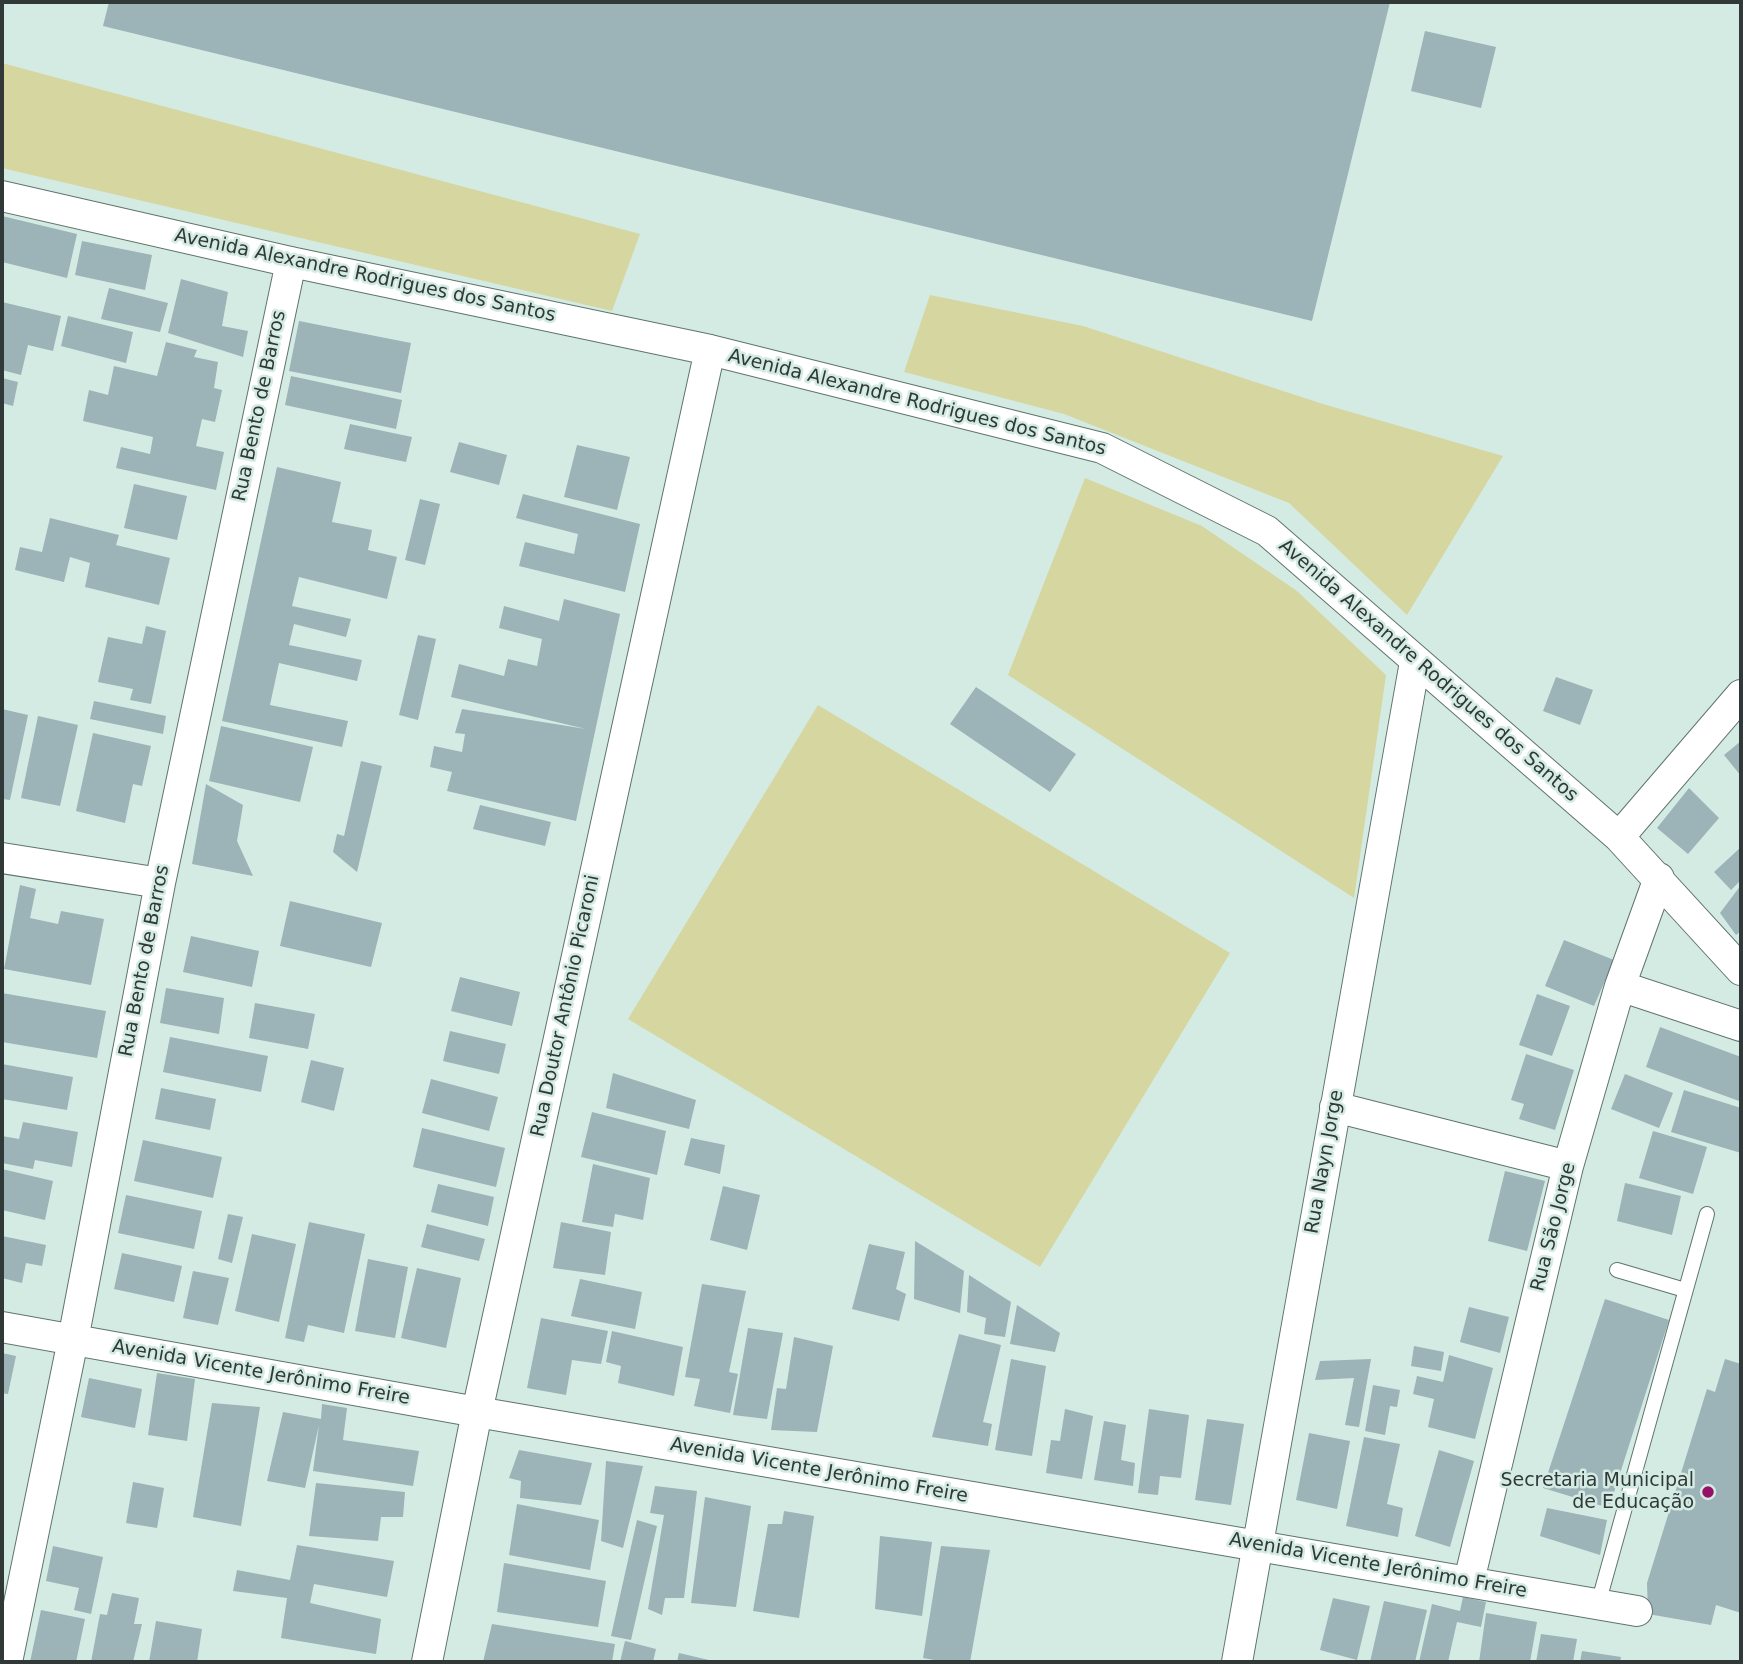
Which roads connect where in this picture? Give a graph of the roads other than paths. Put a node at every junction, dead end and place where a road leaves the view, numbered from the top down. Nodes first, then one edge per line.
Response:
1 (2, 196) edge
2 (291, 262) junction
3 (710, 350) junction
4 (1415, 663) junction
5 (1741, 695) edge
6 (1619, 837) junction
7 (2, 858) edge
8 (1659, 878) junction
9 (160, 883) junction
10 (1741, 970) edge
11 (1620, 986) junction
12 (1741, 1026) edge
13 (1335, 1107) junction
14 (1568, 1166) junction
15 (1707, 1214) dead end
16 (1617, 1270) dead end
17 (1685, 1290) junction
18 (2, 1327) edge
19 (73, 1340) junction
20 (477, 1412) junction
21 (1257, 1546) junction
22 (1469, 1581) junction
23 (1598, 1604) junction
24 (1637, 1611) dead end
25 (6, 1662) edge
26 (427, 1662) edge
27 (1237, 1662) edge

1 - 2 street, Avenida Alexandre Rodrigues dos Santos
2 - 3 street, Avenida Alexandre Rodrigues dos Santos
2 - 9 street, Rua Bento de Barros
3 - 4 street, Avenida Alexandre Rodrigues dos Santos
3 - 20 street, Rua Doutor Antônio Picaroni
4 - 6 street, Avenida Alexandre Rodrigues dos Santos
4 - 13 street, Rua Nayn Jorge
5 - 6 street
6 - 8 street, Avenida Alexandre Rodrigues dos Santos
7 - 9 street
8 - 10 street, Avenida Alexandre Rodrigues dos Santos
8 - 11 street, Rua São Jorge
9 - 19 street, Rua Bento de Barros
11 - 12 street
11 - 14 street, Rua São Jorge
13 - 14 street
13 - 21 street, Rua Nayn Jorge
14 - 22 street, Rua São Jorge
15 - 17 lane
16 - 17 lane
17 - 23 lane
18 - 19 street, Avenida Vicente Jerônimo Freire
19 - 20 street, Avenida Vicente Jerônimo Freire
19 - 25 street, Rua Bento de Barros
20 - 21 street, Avenida Vicente Jerônimo Freire
20 - 26 street, Rua Doutor Antônio Picaroni
21 - 22 street, Avenida Vicente Jerônimo Freire
21 - 27 street, Rua Nayn Jorge
22 - 23 street, Avenida Vicente Jerônimo Freire
23 - 24 street, Avenida Vicente Jerônimo Freire

